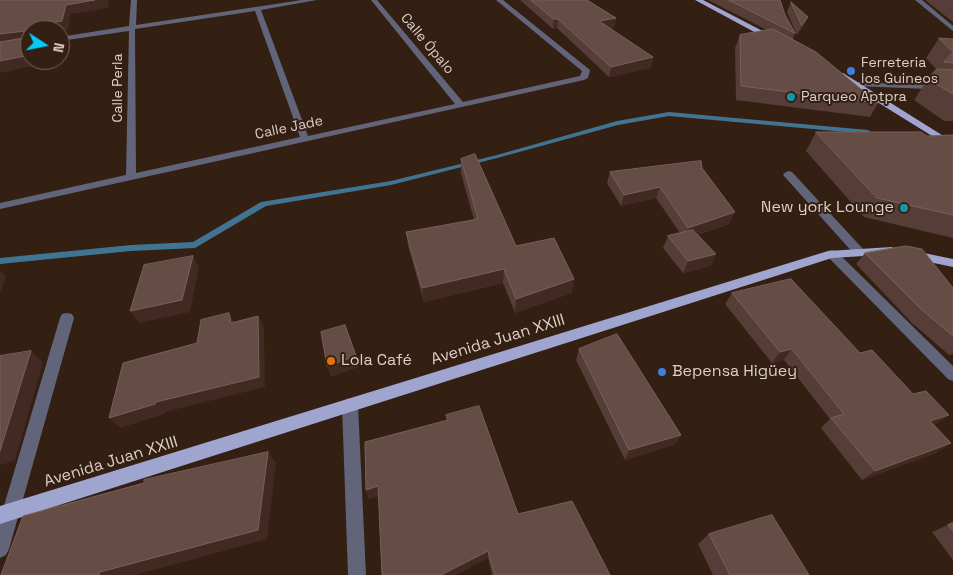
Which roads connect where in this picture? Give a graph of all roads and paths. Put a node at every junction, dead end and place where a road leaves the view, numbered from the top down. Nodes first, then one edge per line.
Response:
1 (134, 0) edge
2 (314, 0) edge
3 (374, 0) edge
4 (499, 0) edge
5 (698, 0) edge
6 (918, 0) edge
7 (258, 9) junction
8 (132, 28) junction
9 (953, 29) edge
10 (70, 38) edge
11 (782, 44) edge
12 (832, 70) edge
13 (855, 84) junction
14 (953, 88) edge
15 (461, 105) junction
16 (305, 139) junction
17 (953, 146) edge
18 (788, 174) dead end
19 (131, 176) junction
20 (0, 206) edge
21 (859, 252) junction
22 (832, 254) junction
23 (953, 263) edge
24 (67, 318) dead end
25 (953, 375) edge
26 (350, 405) junction
27 (6, 513) edge
28 (0, 550) edge
29 (357, 575) edge

1 - 8 street, Calle Perla
2 - 7 street
3 - 15 street, Calle Ópalo
4 - 15 street, Calle Jade
5 - 11 main road
6 - 9 street
7 - 8 street
7 - 16 street
8 - 10 street
8 - 19 street, Calle Perla
12 - 13 main road
13 - 14 street
13 - 17 main road
15 - 16 street, Calle Jade
16 - 19 street, Calle Jade
18 - 21 street
19 - 20 street, Calle Jade
21 - 22 main road, Avenida Juan XXIII
21 - 23 main road, Avenida Juan XXIII
22 - 25 street
22 - 26 main road, Avenida Juan XXIII
24 - 27 street
26 - 27 main road, Avenida Juan XXIII
26 - 29 street
27 - 28 street

